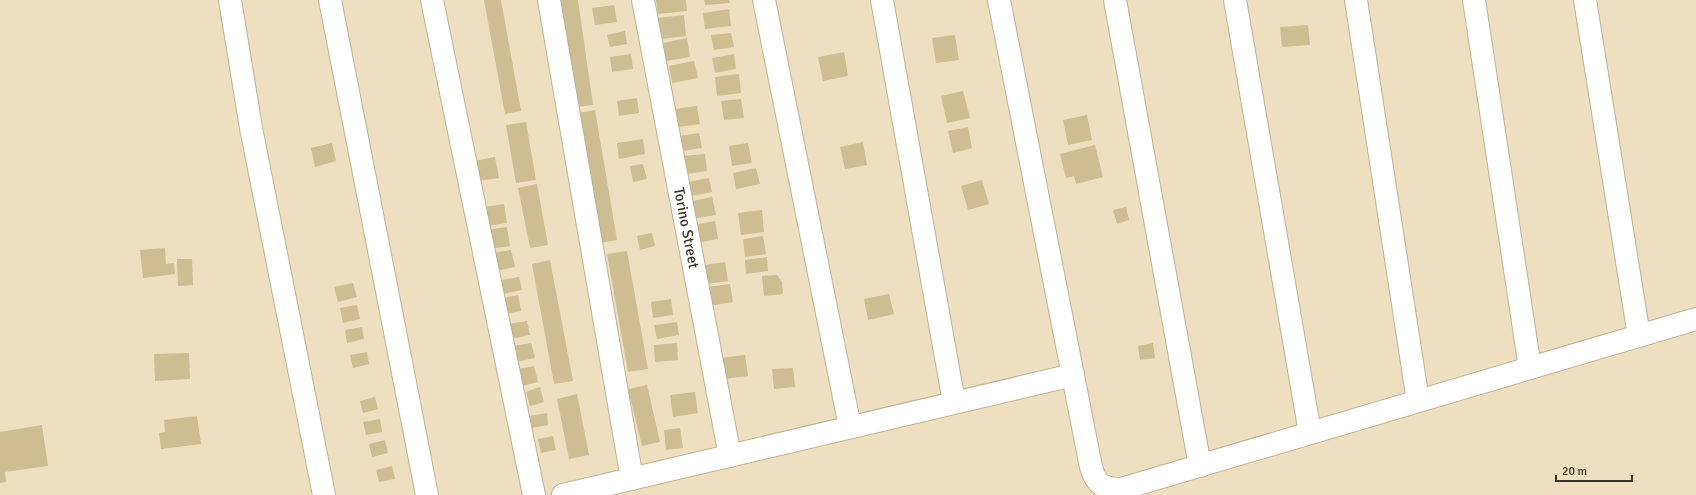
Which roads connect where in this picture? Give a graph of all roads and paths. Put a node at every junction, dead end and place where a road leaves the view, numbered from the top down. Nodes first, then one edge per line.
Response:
1 (230, 0) edge
2 (330, 0) edge
3 (432, 0) edge
4 (549, 0) edge
5 (643, 0) edge
6 (764, 0) edge
7 (882, 0) edge
8 (999, 0) edge
9 (1115, 0) edge
10 (1235, 0) edge
11 (1356, 0) edge
12 (1474, 0) edge
13 (1585, 0) edge
14 (1696, 319) edge
15 (1639, 336) junction
16 (1530, 368) junction
17 (1073, 375) junction
18 (1418, 401) junction
19 (954, 402) junction
20 (850, 427) junction
21 (1310, 433) junction
22 (730, 456) junction
23 (1200, 466) junction
24 (632, 478) junction
25 (324, 495) edge
26 (427, 495) edge
27 (534, 495) edge
28 (563, 495) edge

1 - 25 street
2 - 26 street
3 - 27 street
4 - 24 street
5 - 22 street, Torino Street
6 - 20 street
7 - 19 street
8 - 17 street
9 - 23 street
10 - 21 street
11 - 18 street
12 - 16 street
13 - 15 street
14 - 15 street
15 - 16 street
16 - 18 street
17 - 19 street
17 - 23 street
18 - 21 street
19 - 20 street
20 - 22 street
21 - 23 street
22 - 24 street
24 - 28 street

